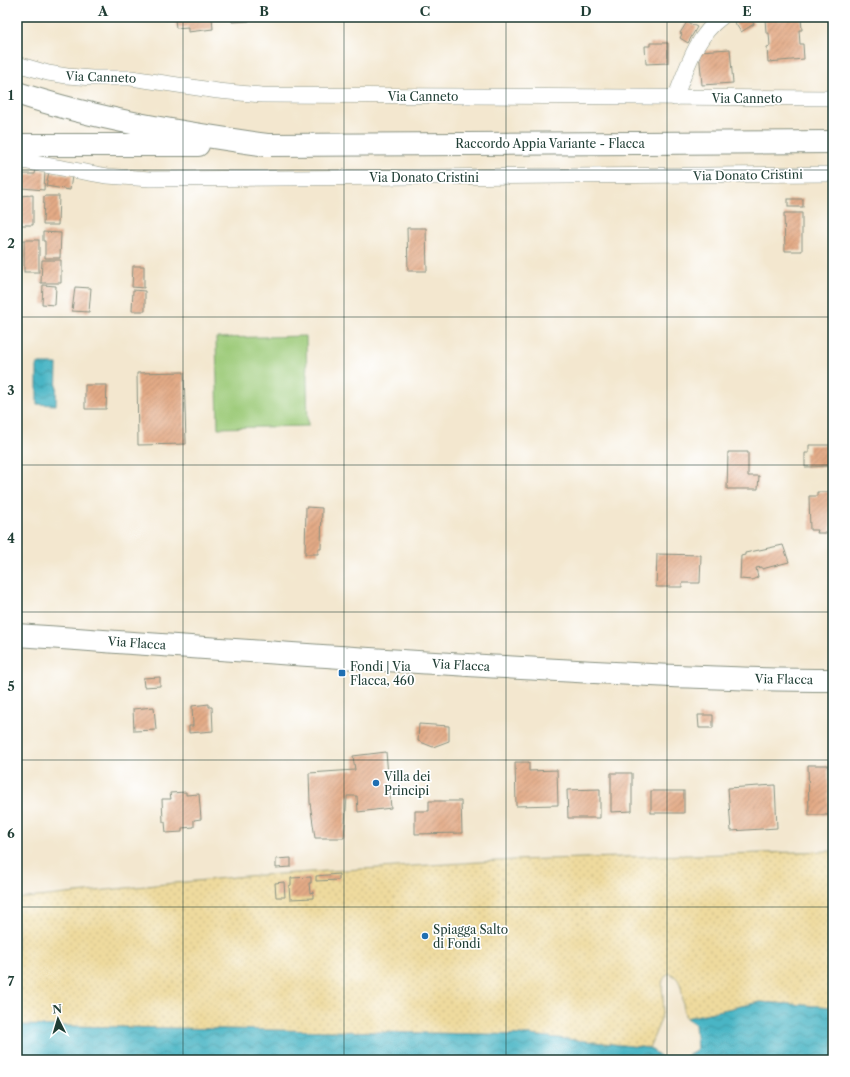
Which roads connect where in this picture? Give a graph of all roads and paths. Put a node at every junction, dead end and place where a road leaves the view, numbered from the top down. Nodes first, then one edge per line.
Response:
1 (722, 17) edge
2 (17, 64) edge
3 (17, 94) edge
4 (675, 98) junction
5 (833, 98) edge
6 (833, 142) edge
7 (267, 144) junction
8 (17, 145) edge
9 (17, 160) edge
10 (833, 174) edge
11 (17, 635) edge
12 (833, 680) edge

1 - 4 street
2 - 4 street, Via Canneto
3 - 7 main road
4 - 5 street, Via Canneto
6 - 7 main road, Raccordo Appia Variante - Flacca
7 - 8 main road
9 - 10 street, Via Donato Cristini
11 - 12 main road, Via Flacca

